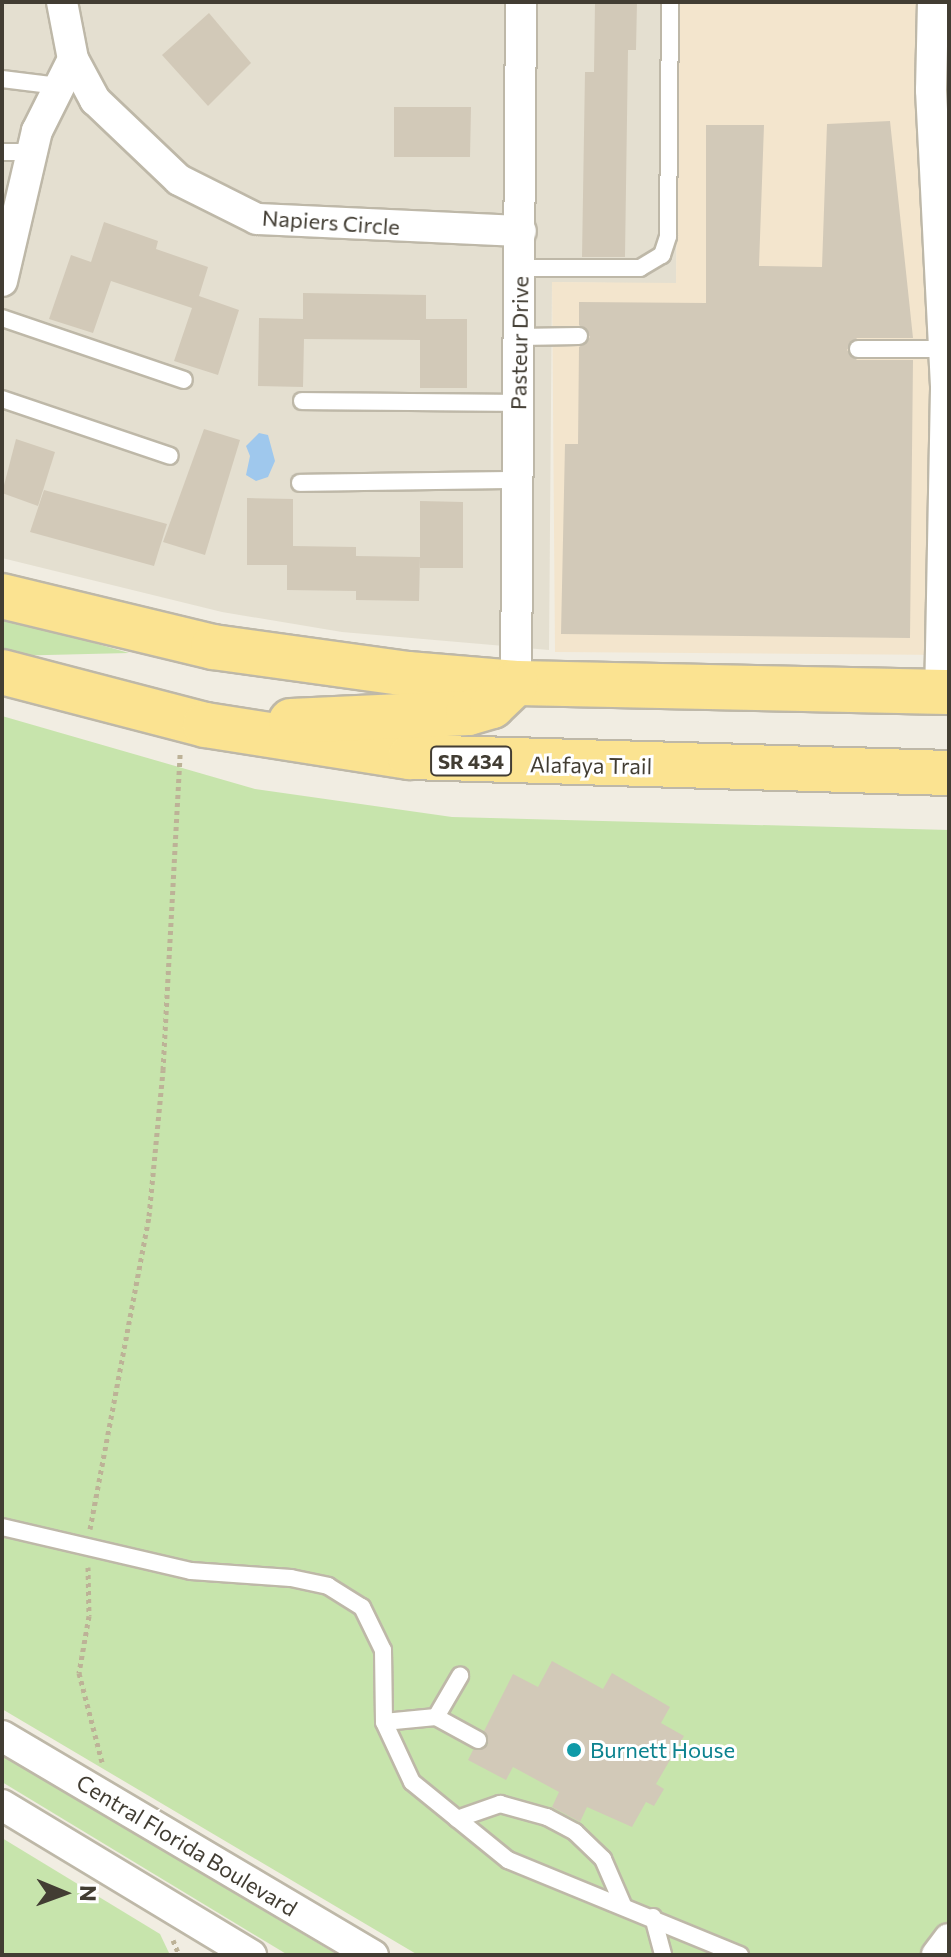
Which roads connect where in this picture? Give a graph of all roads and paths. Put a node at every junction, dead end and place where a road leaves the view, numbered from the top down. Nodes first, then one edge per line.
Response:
1 (62, 2) edge
2 (521, 2) edge
3 (670, 2) edge
4 (933, 2) edge
5 (73, 59) junction
6 (2, 79) edge
7 (59, 86) junction
8 (2, 152) edge
9 (33, 152) junction
10 (942, 161) edge
11 (521, 231) junction
12 (945, 240) edge
13 (520, 268) junction
14 (2, 281) edge
15 (2, 318) edge
16 (579, 336) dead end
17 (519, 337) junction
18 (858, 349) dead end
19 (945, 349) junction
20 (184, 380) dead end
21 (2, 399) edge
22 (302, 401) dead end
23 (518, 403) junction
24 (170, 456) dead end
25 (518, 480) junction
26 (300, 483) dead end
27 (2, 596) edge
28 (2, 672) edge
29 (516, 683) junction
30 (944, 692) edge
31 (193, 740) junction
32 (949, 773) edge
33 (2, 1527) edge
34 (89, 1547) junction
35 (460, 1676) dead end
36 (436, 1717) junction
37 (384, 1722) junction
38 (2, 1736) edge
39 (478, 1740) dead end
40 (102, 1763) dead end
41 (2, 1805) edge
42 (457, 1819) junction
43 (623, 1905) junction
44 (653, 1917) junction
45 (949, 1939) edge
46 (251, 1955) edge
47 (373, 1955) edge
48 (663, 1955) edge
49 (740, 1955) edge
50 (937, 1955) edge

1 - 5 street, Napiers Circle
2 - 11 street, Pasteur Drive
3 - 13 lane
4 - 10 street
5 - 7 street
5 - 11 street, Napiers Circle
6 - 7 lane
7 - 9 street
8 - 9 lane
9 - 14 street
10 - 12 street
11 - 13 street, Pasteur Drive
12 - 19 street
13 - 17 street, Pasteur Drive
15 - 20 lane
16 - 17 lane
17 - 23 street, Pasteur Drive
18 - 19 lane
19 - 30 street
21 - 24 lane
22 - 23 lane
23 - 25 street, Pasteur Drive
25 - 26 lane
25 - 29 street, Pasteur Drive
27 - 29 main road
28 - 31 main road, Alafaya Trail / SR 434
29 - 30 main road
29 - 31 main road
31 - 32 main road, Alafaya Trail / SR 434
31 - 34 path
33 - 34 lane
34 - 37 lane
34 - 40 path
35 - 36 lane
36 - 37 lane
36 - 39 lane
37 - 42 lane
38 - 47 street, Central Florida Boulevard
41 - 46 street
42 - 43 lane
42 - 43 lane
43 - 44 lane
44 - 48 lane
44 - 49 lane
45 - 50 street

